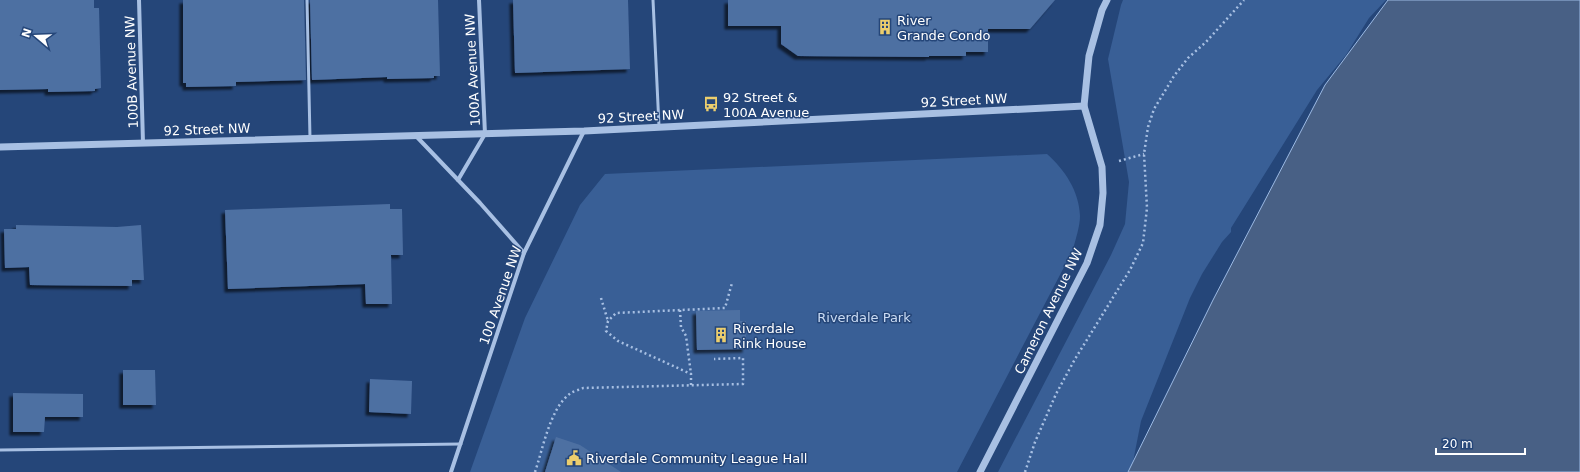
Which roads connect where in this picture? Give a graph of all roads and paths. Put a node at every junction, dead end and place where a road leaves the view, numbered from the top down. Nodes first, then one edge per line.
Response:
1 (138, 0) edge
2 (307, 0) edge
3 (479, 0) edge
4 (653, 0) edge
5 (1107, 0) edge
6 (1244, 0) edge
7 (1084, 106) junction
8 (659, 127) junction
9 (584, 131) junction
10 (414, 134) junction
11 (485, 134) junction
12 (310, 138) junction
13 (143, 143) junction
14 (0, 147) edge
15 (1144, 154) junction
16 (1102, 167) junction
17 (458, 180) junction
18 (524, 253) junction
19 (732, 283) dead end
20 (601, 298) dead end
21 (680, 310) junction
22 (608, 321) junction
23 (714, 359) dead end
24 (691, 374) junction
25 (691, 385) junction
26 (461, 444) junction
27 (0, 450) edge
28 (451, 472) edge
29 (535, 472) edge
30 (980, 472) edge
31 (1025, 472) edge

1 - 13 street, 100B Avenue NW
2 - 12 lane
3 - 11 street, 100A Avenue NW
4 - 8 lane
5 - 7 street
6 - 15 path
7 - 8 street, 92 Street NW
7 - 16 street, Cameron Avenue NW
8 - 9 street, 92 Street NW
9 - 11 street, 92 Street NW
9 - 18 street, 100 Avenue NW
10 - 11 street, 92 Street NW
10 - 12 street, 92 Street NW
10 - 17 street
11 - 17 street, 100A Avenue NW
12 - 13 street, 92 Street NW
13 - 14 street, 92 Street NW
15 - 16 path
15 - 31 path
16 - 30 street, Cameron Avenue NW
17 - 18 street
18 - 26 street, 100 Avenue NW
19 - 21 path
20 - 22 path
21 - 22 path
21 - 24 path
22 - 24 path
23 - 25 path
24 - 25 path
25 - 29 path
26 - 27 lane
26 - 28 street, 100 Avenue NW

